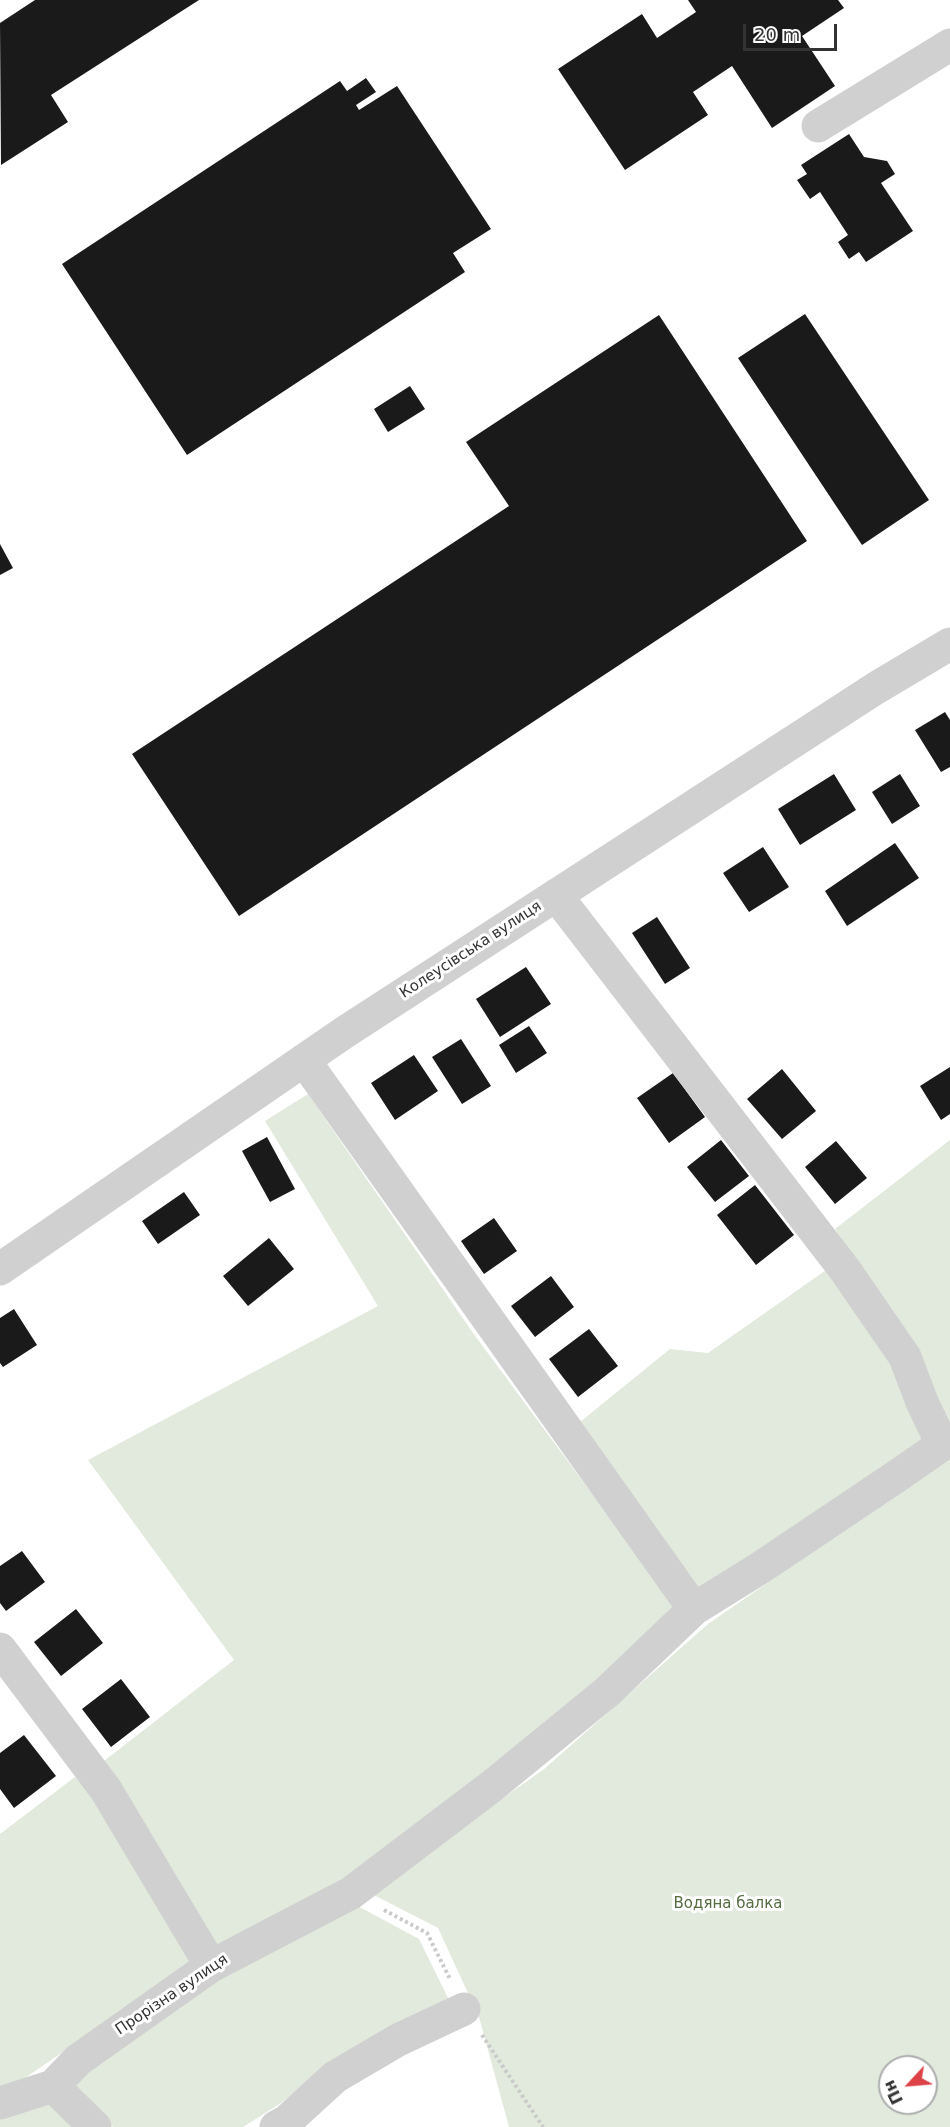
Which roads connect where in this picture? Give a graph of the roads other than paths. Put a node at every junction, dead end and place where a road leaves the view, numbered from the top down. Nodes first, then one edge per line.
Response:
1 (950, 45) edge
2 (818, 126) dead end
3 (950, 644) edge
4 (556, 895) junction
5 (304, 1060) junction
6 (0, 1269) edge
7 (946, 1442) edge
8 (694, 1609) junction
9 (0, 1649) edge
10 (211, 1966) junction
11 (464, 2009) dead end
12 (53, 2086) junction
13 (0, 2103) edge
14 (95, 2127) edge
15 (276, 2127) edge

1 - 2 street
3 - 4 street, Колеусівська вулиця
4 - 5 street, Колеусівська вулиця
4 - 7 street
5 - 6 street, Колеусівська вулиця
5 - 8 street
7 - 8 street, Прорізна вулиця
8 - 10 street, Прорізна вулиця
9 - 10 street
10 - 12 street, Прорізна вулиця
11 - 15 street
12 - 13 street, Прорізна вулиця
12 - 14 street

